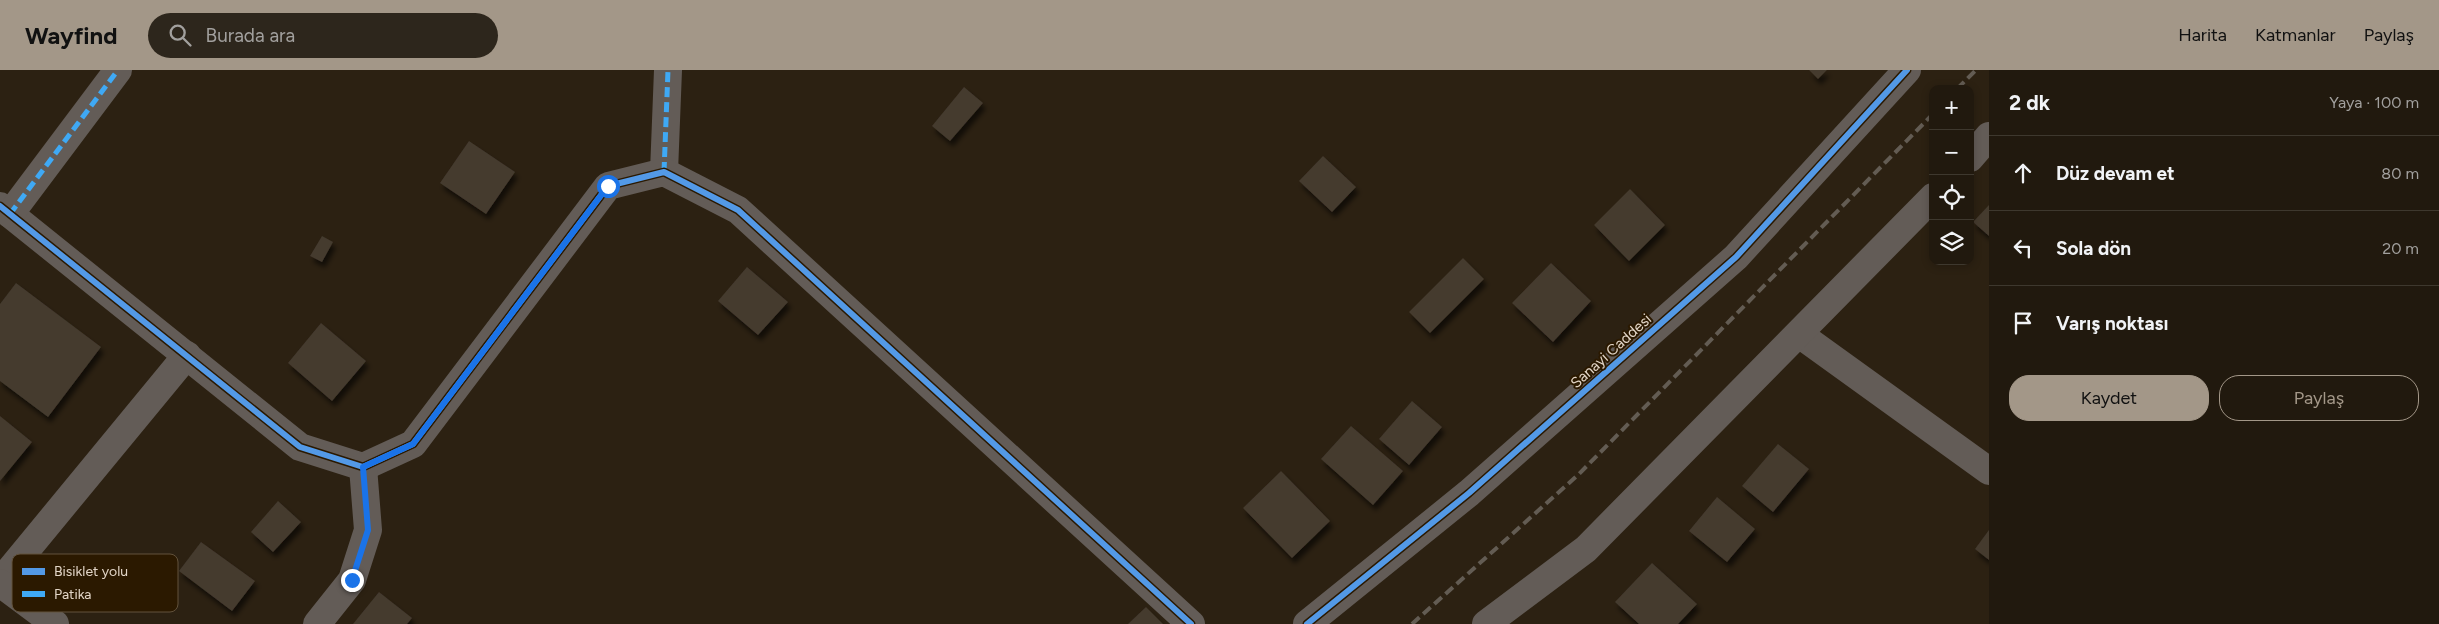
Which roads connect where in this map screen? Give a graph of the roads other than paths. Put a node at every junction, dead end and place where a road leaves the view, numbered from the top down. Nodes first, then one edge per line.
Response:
1 (118, 70) edge
2 (668, 70) edge
3 (1907, 70) edge
4 (1989, 136) edge
5 (1974, 153) edge
6 (664, 172) junction
7 (1929, 201) edge
8 (5, 210) edge
9 (1799, 334) junction
10 (187, 355) junction
11 (363, 467) junction
12 (1989, 471) edge
13 (24, 554) edge
14 (12, 568) edge
15 (0, 583) edge
16 (12, 592) edge
17 (39, 612) edge
18 (55, 624) edge
19 (318, 624) edge
20 (1190, 624) edge
21 (1307, 624) edge
22 (1486, 624) edge

1 - 8 street
2 - 6 street
3 - 21 street, Sanayi Caddesi
4 - 5 street
6 - 11 street
6 - 20 street
7 - 9 street
8 - 10 street
9 - 12 street
9 - 22 street
10 - 11 street
10 - 13 street
11 - 19 street
14 - 15 street
15 - 16 street
17 - 18 street

